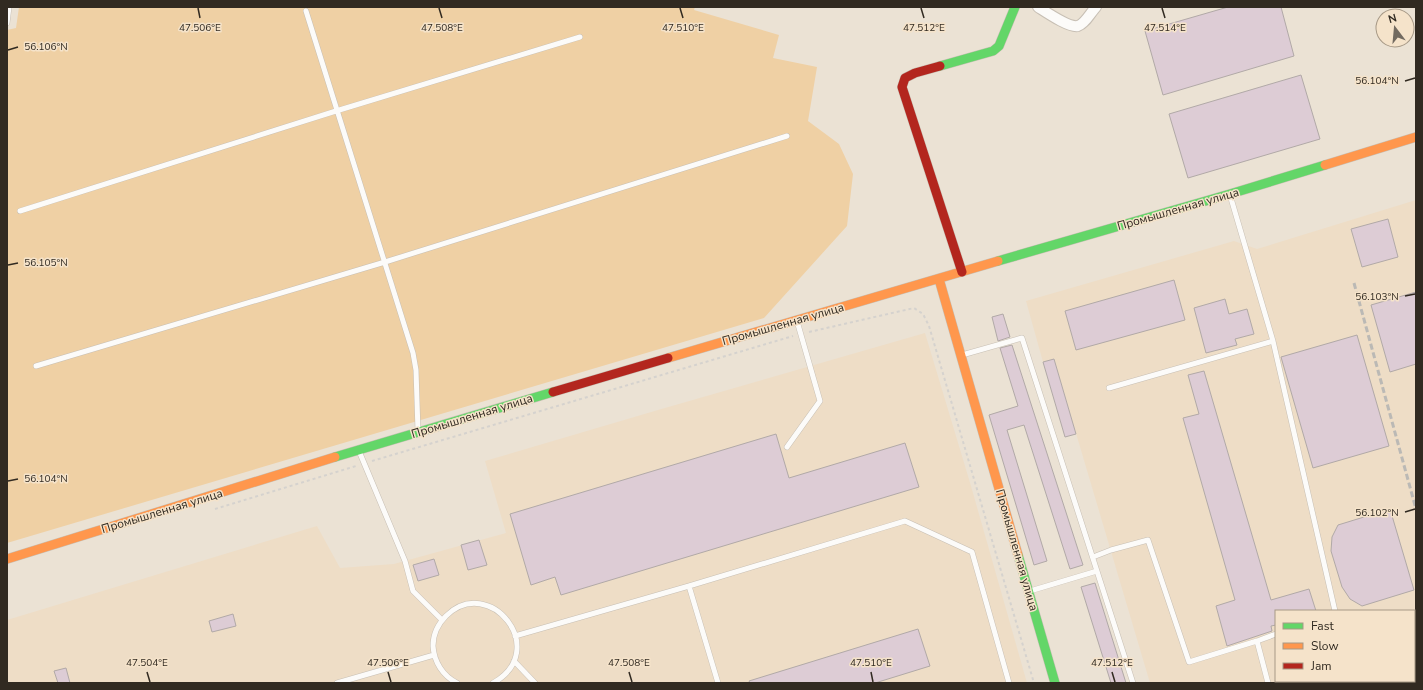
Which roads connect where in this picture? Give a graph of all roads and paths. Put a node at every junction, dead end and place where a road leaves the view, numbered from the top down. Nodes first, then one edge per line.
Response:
1 (9, 7) edge
2 (1015, 7) edge
3 (1038, 7) edge
4 (1096, 7) edge
5 (306, 11) dead end
6 (7, 23) edge
7 (580, 37) dead end
8 (336, 112) junction
9 (787, 136) dead end
10 (1416, 137) edge
11 (1230, 194) junction
12 (20, 211) dead end
13 (385, 262) junction
14 (962, 272) junction
15 (939, 279) junction
16 (796, 320) junction
17 (801, 334) junction
18 (1273, 341) junction
19 (960, 356) junction
20 (36, 366) dead end
21 (1109, 388) dead end
22 (418, 432) junction
23 (787, 447) dead end
24 (358, 450) junction
25 (364, 464) junction
26 (1093, 558) junction
27 (7, 560) edge
28 (1097, 571) junction
29 (689, 586) junction
30 (1029, 591) junction
31 (1335, 610) edge
32 (442, 620) junction
33 (1275, 634) edge
34 (515, 636) junction
35 (1257, 641) junction
36 (434, 655) junction
37 (514, 661) junction
38 (444, 674) junction
39 (338, 683) edge
40 (447, 683) edge
41 (457, 683) edge
42 (492, 683) edge
43 (535, 683) edge
44 (718, 683) edge
45 (1009, 683) edge
46 (1034, 683) edge
47 (1055, 683) edge
48 (1133, 683) edge
49 (1268, 683) edge

1 - 6 lane
2 - 14 street
3 - 4 street
5 - 8 lane
7 - 8 lane
8 - 12 lane
8 - 13 lane
9 - 13 lane
10 - 11 street, Промышленная улица
11 - 14 street, Промышленная улица
11 - 18 lane
13 - 20 lane
13 - 22 lane
14 - 15 street, Промышленная улица
15 - 16 street, Промышленная улица
15 - 19 street, Промышленная улица
16 - 17 lane
16 - 22 street, Промышленная улица
17 - 23 lane
17 - 25 path
17 - 46 path
18 - 21 lane
18 - 31 lane
19 - 26 lane
19 - 30 street, Промышленная улица
22 - 24 street, Промышленная улица
24 - 25 lane
24 - 27 street, Промышленная улица
25 - 32 lane
26 - 28 lane
26 - 35 lane
28 - 30 lane
28 - 48 lane
29 - 34 lane
29 - 44 lane
29 - 45 lane
30 - 47 street, Промышленная улица
32 - 34 lane
32 - 36 lane
33 - 35 lane
34 - 37 lane
35 - 49 lane
36 - 38 lane
36 - 39 lane
37 - 42 lane
37 - 43 lane
38 - 40 lane
38 - 41 lane

